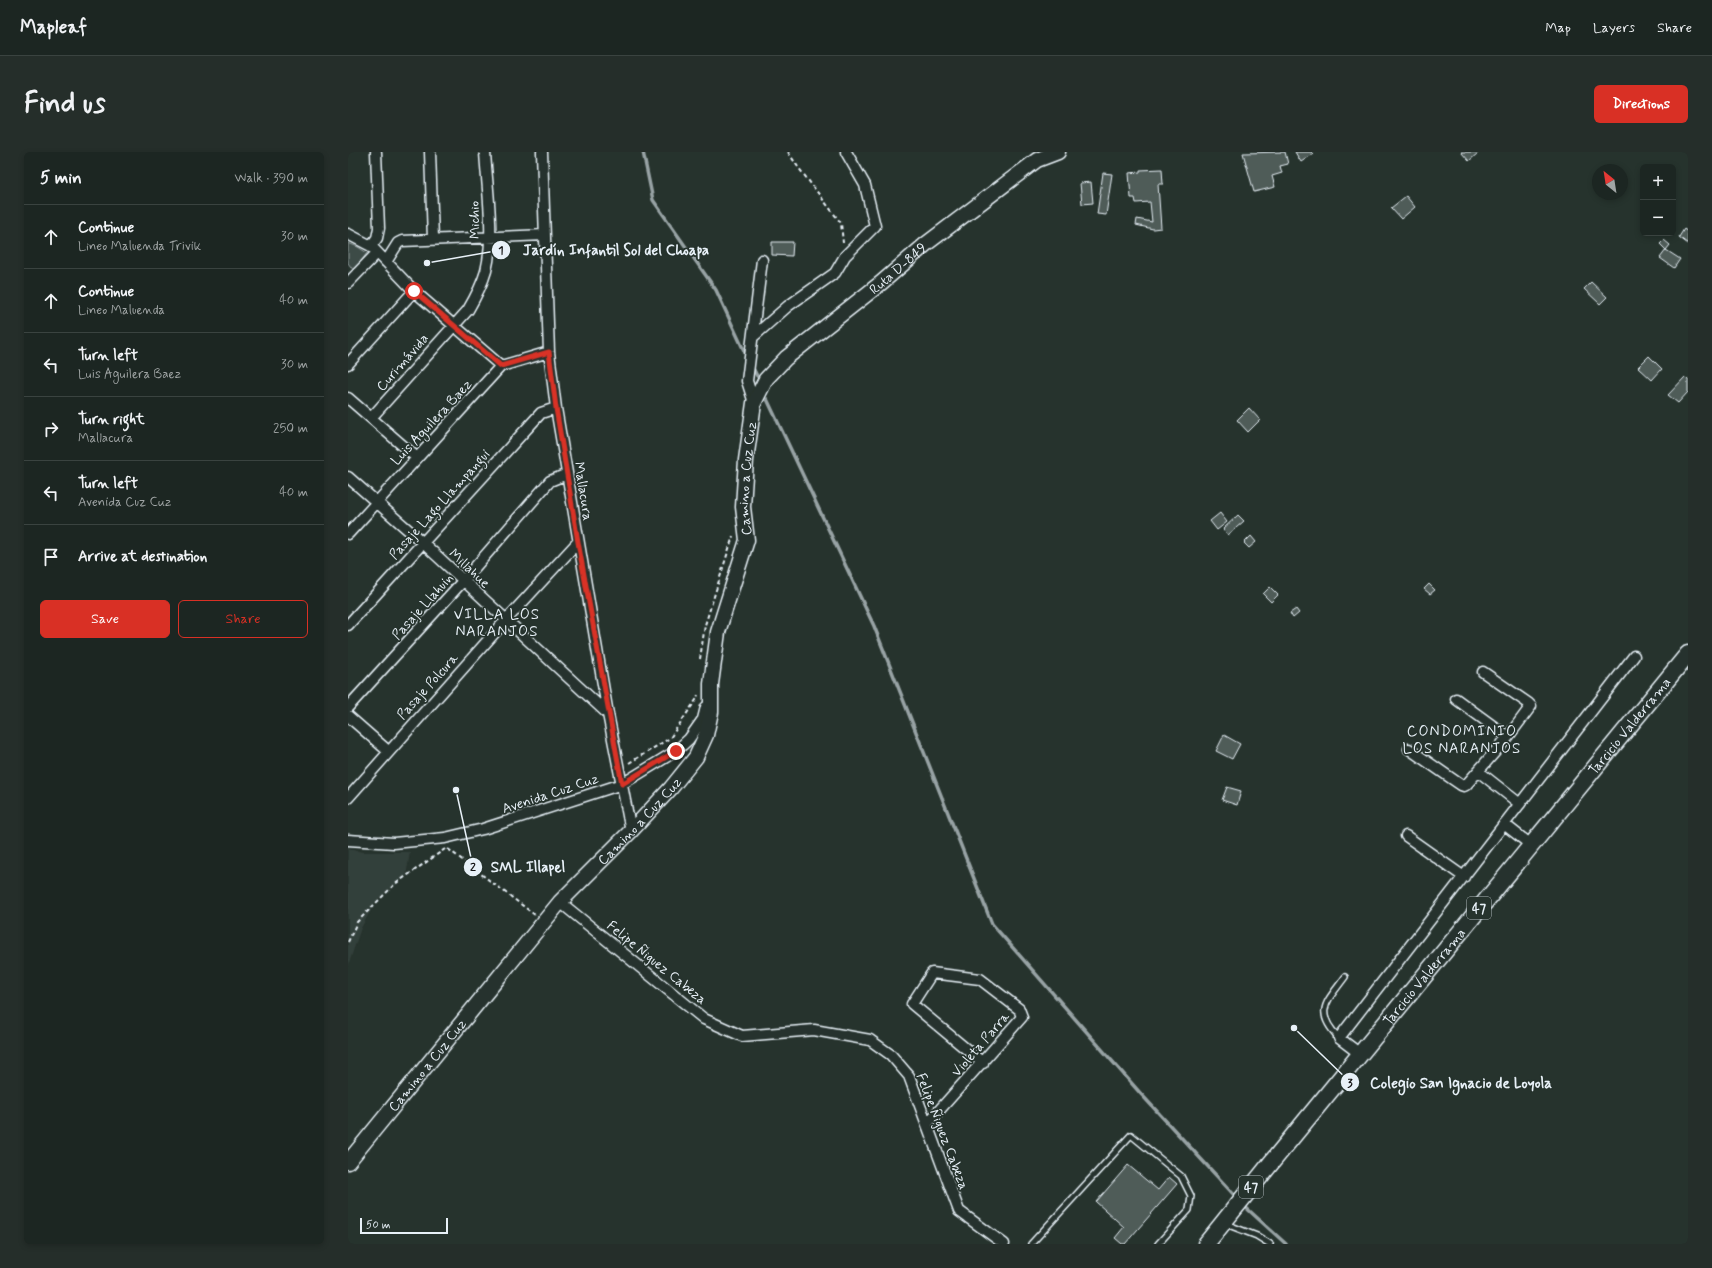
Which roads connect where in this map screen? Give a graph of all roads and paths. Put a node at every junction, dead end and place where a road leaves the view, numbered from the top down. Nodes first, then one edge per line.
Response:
1 (376, 152) edge
2 (430, 152) edge
3 (485, 152) edge
4 (542, 152) edge
5 (788, 152) edge
6 (846, 152) edge
7 (1058, 152) edge
8 (348, 234) edge
9 (545, 235) junction
10 (490, 236) junction
11 (433, 239) junction
12 (374, 249) junction
13 (845, 256) junction
14 (762, 260) dead end
15 (386, 262) junction
16 (348, 283) edge
17 (414, 291) junction
18 (453, 325) junction
19 (754, 336) junction
20 (549, 352) junction
21 (348, 364) edge
22 (501, 366) junction
23 (348, 398) edge
24 (754, 403) junction
25 (556, 408) junction
26 (371, 418) junction
27 (416, 458) junction
28 (567, 474) junction
29 (348, 477) edge
30 (376, 502) junction
31 (734, 532) dead end
32 (348, 534) edge
33 (422, 542) junction
34 (578, 542) junction
35 (463, 581) junction
36 (506, 620) junction
37 (348, 625) edge
38 (1688, 654) edge
39 (1634, 656) dead end
40 (700, 665) dead end
41 (1483, 672) dead end
42 (705, 687) junction
43 (1456, 699) dead end
44 (348, 707) edge
45 (608, 714) junction
46 (348, 716) edge
47 (1508, 737) junction
48 (1409, 749) dead end
49 (388, 751) junction
50 (627, 764) dead end
51 (1478, 771) junction
52 (622, 784) junction
53 (348, 798) edge
54 (1520, 804) junction
55 (1504, 824) junction
56 (631, 831) junction
57 (1406, 836) dead end
58 (348, 840) edge
59 (430, 841) junction
60 (1531, 845) junction
61 (447, 848) junction
62 (1464, 876) junction
63 (560, 902) junction
64 (544, 922) junction
65 (348, 942) edge
66 (1345, 977) dead end
67 (1339, 1038) junction
68 (1360, 1054) junction
69 (983, 1062) junction
70 (927, 1124) junction
71 (348, 1162) edge
72 (1227, 1218) junction
73 (1004, 1244) edge
74 (1030, 1244) edge
75 (1158, 1244) edge
76 (1206, 1244) edge
77 (1270, 1244) edge

1 - 12 street
2 - 11 street
3 - 10 street, Michio
4 - 9 street, Mallacura
5 - 13 path
6 - 13 street
7 - 24 main road, Ruta D-849
8 - 12 street
9 - 10 street
9 - 20 street, Mallacura
10 - 11 street
10 - 18 street, Michio
11 - 15 street
12 - 15 street
12 - 16 street
13 - 19 street
14 - 19 street
15 - 17 street
17 - 18 street
17 - 21 street
18 - 22 street
18 - 26 street, Curimávida
19 - 24 street
20 - 22 street
20 - 25 street, Mallacura
22 - 27 street, Luis Aguilera Baez
23 - 26 street
24 - 42 main road, Camino a Cuz Cuz
25 - 28 street, Mallacura
25 - 33 street, Pasaje Lago Llampangui
26 - 27 street
27 - 30 street, Luis Aguilera Baez
28 - 34 street, Mallacura
28 - 35 street, Pasaje Llahuin
29 - 30 street, Millahue
30 - 32 street, Luis Aguilera Baez
30 - 33 street, Millahue
31 - 40 path
33 - 35 street, Millahue
33 - 37 street, Pasaje Lago Llampangui
34 - 36 street, Pasaje Polcura
34 - 45 street, Mallacura
35 - 36 street, Millahue
35 - 44 street, Pasaje Llahuin
36 - 45 street, Millahue
36 - 49 street, Pasaje Polcura
38 - 60 main road, Tarcicio Valderrama / 47
39 - 54 street
41 - 47 street
42 - 50 path
42 - 52 street, Avenida Cuz Cuz
42 - 56 main road, Camino a Cuz Cuz
43 - 47 street
45 - 52 street, Mallacura
46 - 49 street
47 - 51 street
48 - 51 street
49 - 53 street, Pasaje Polcura
51 - 54 street
52 - 56 street, Mallacura
52 - 59 street, Avenida Cuz Cuz
54 - 55 street
55 - 60 street
55 - 62 street
56 - 63 main road, Camino a Cuz Cuz
57 - 62 street
58 - 59 street, Avenida Cuz Cuz
59 - 61 path
60 - 68 main road, Tarcicio Valderrama / 47
61 - 64 path
61 - 65 path
62 - 67 street
63 - 64 main road, Camino a Cuz Cuz
63 - 70 street, Felipe Ñiguez Cabeza
64 - 71 main road, Camino a Cuz Cuz
66 - 67 lane
67 - 68 street
68 - 72 main road, Tarcicio Valderrama / 47
69 - 69 street, Violeta Parra
69 - 70 street, Violeta Parra
70 - 73 street, Felipe Ñiguez Cabeza
72 - 76 main road, Tarcicio Valderrama / 47
72 - 77 lane
74 - 75 lane

